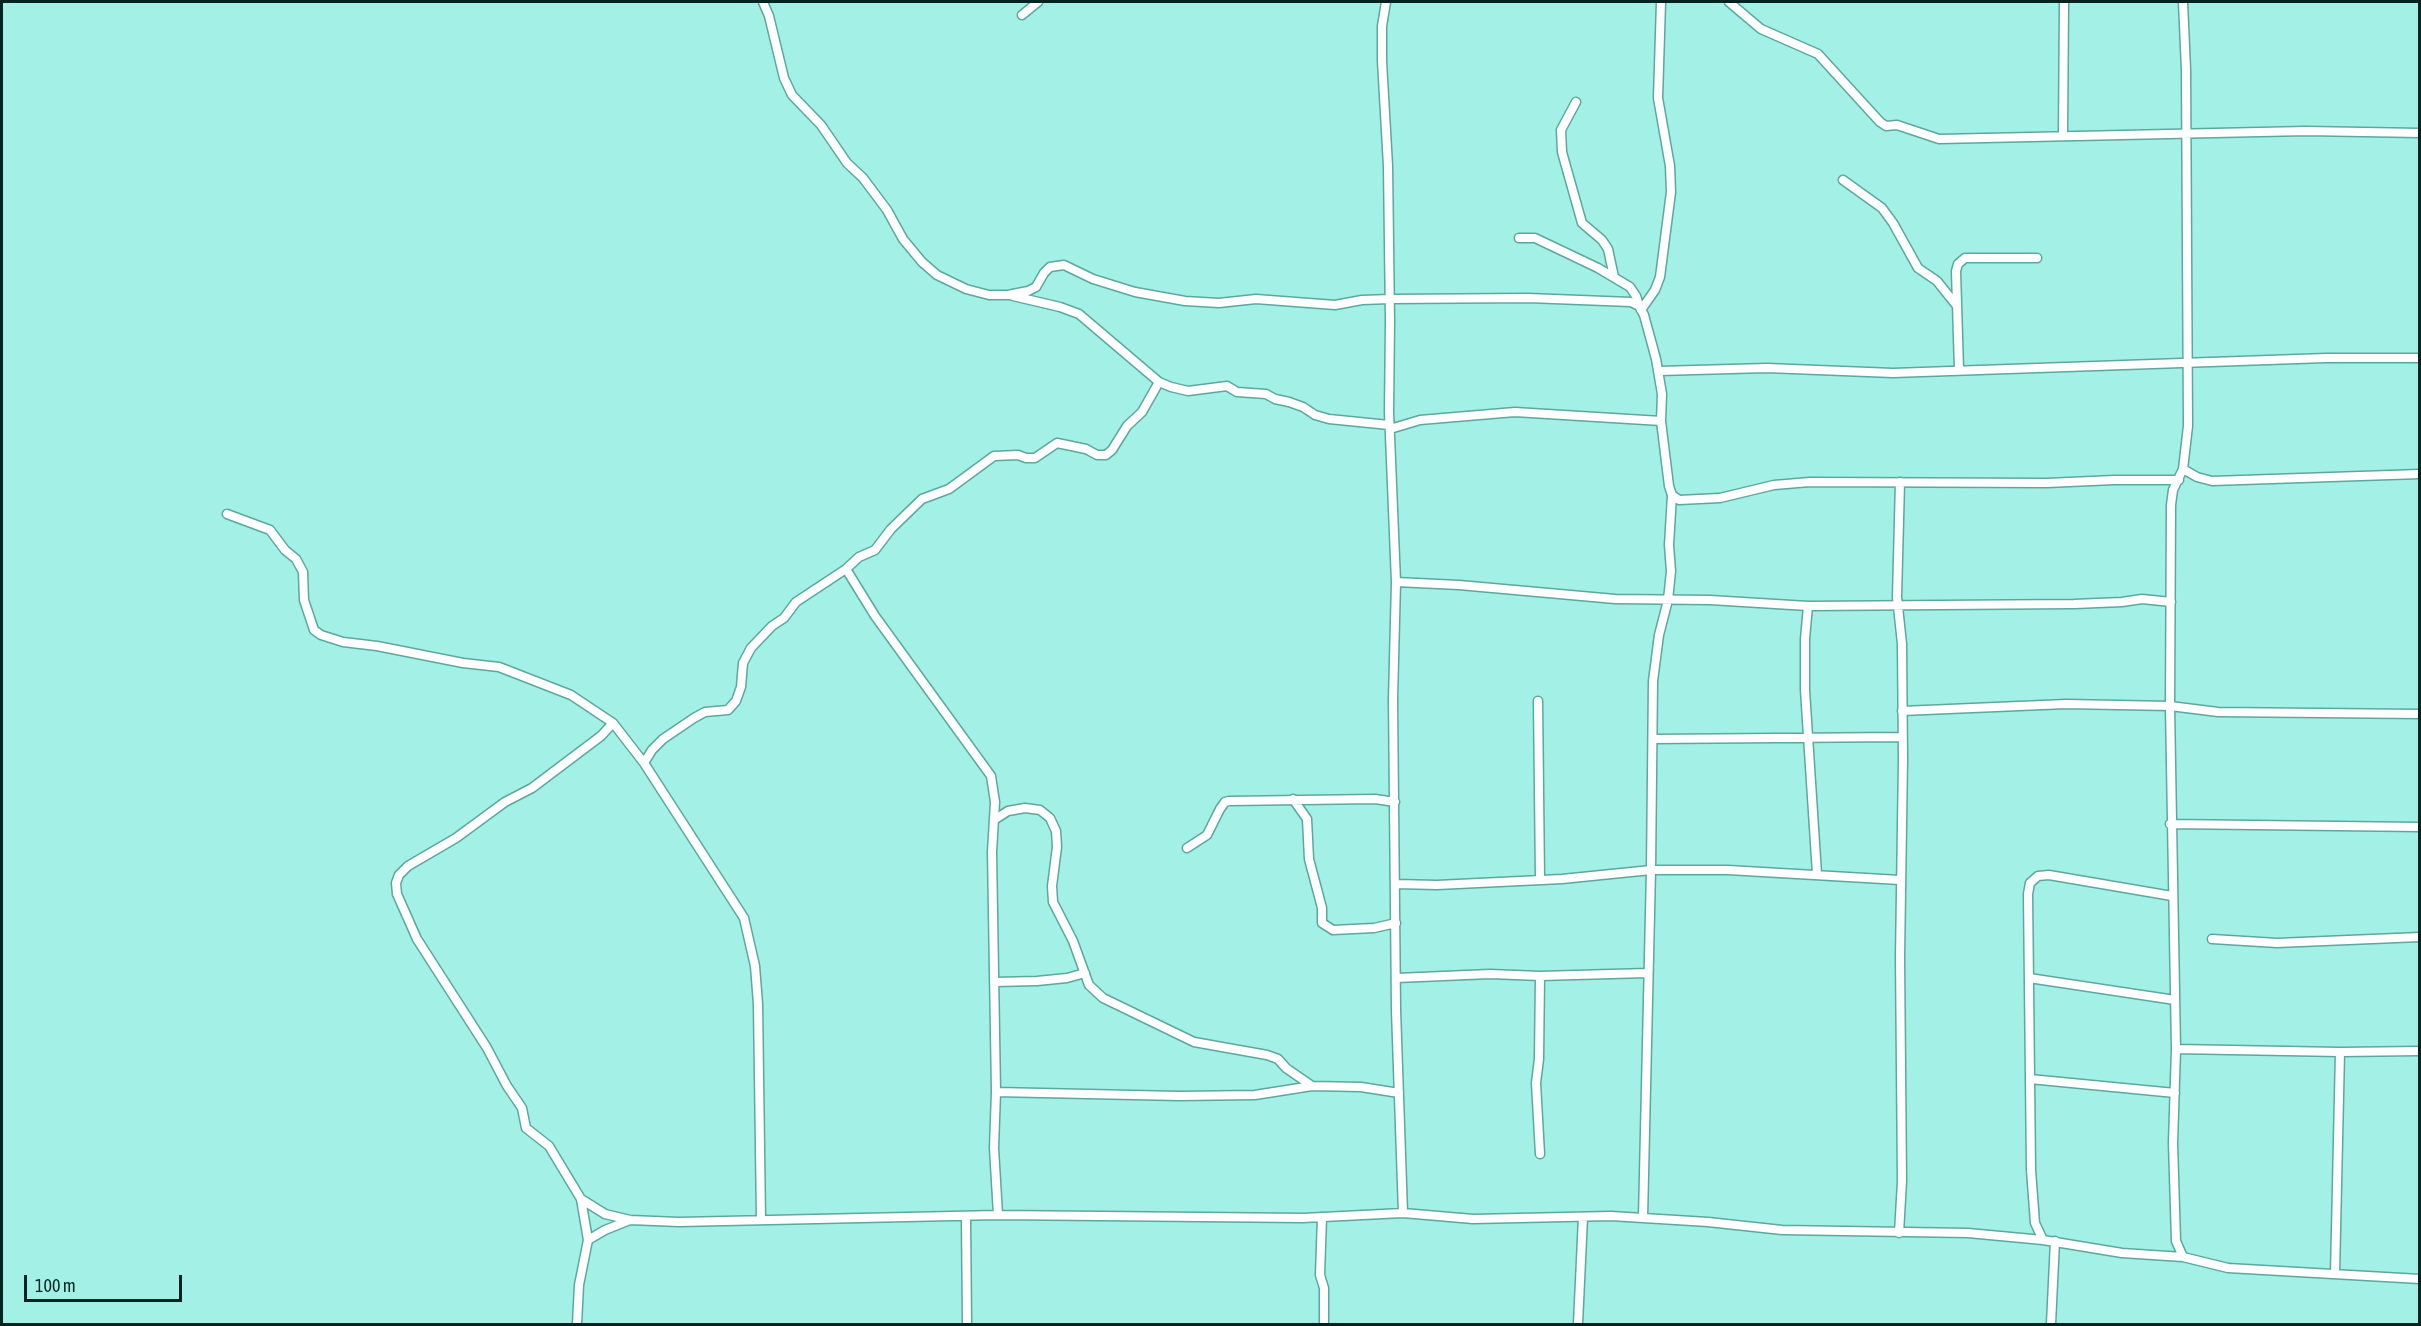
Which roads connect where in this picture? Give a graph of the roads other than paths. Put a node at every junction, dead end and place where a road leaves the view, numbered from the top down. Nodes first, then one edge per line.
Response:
1 (763, 2) edge
2 (1038, 2) edge
3 (1386, 2) edge
4 (1661, 2) edge
5 (1729, 2) edge
6 (2064, 2) edge
7 (2183, 2) edge
8 (1022, 15) dead end
9 (1576, 102) dead end
10 (2186, 133) junction
11 (2420, 133) edge
12 (2063, 136) junction
13 (1844, 180) dead end
14 (1519, 238) dead end
15 (2037, 258) dead end
16 (1614, 277) junction
17 (1008, 295) junction
18 (1390, 299) junction
19 (1957, 307) junction
20 (1640, 308) junction
21 (2420, 358) edge
22 (2188, 364) junction
23 (1959, 370) junction
24 (1659, 371) junction
25 (1159, 382) junction
26 (1661, 421) junction
27 (1389, 427) junction
28 (2183, 469) junction
29 (2420, 474) edge
30 (2179, 480) junction
31 (1900, 482) junction
32 (1672, 495) junction
33 (227, 514) dead end
34 (846, 569) junction
35 (1396, 582) junction
36 (1668, 600) junction
37 (2171, 602) junction
38 (1808, 606) junction
39 (1898, 606) junction
40 (1538, 700) dead end
41 (2169, 706) junction
42 (1902, 711) junction
43 (2420, 714) edge
44 (614, 723) junction
45 (1809, 736) junction
46 (1902, 737) junction
47 (1653, 739) junction
48 (644, 763) junction
49 (1293, 799) junction
50 (1395, 802) junction
51 (994, 820) junction
52 (2170, 824) junction
53 (2420, 827) edge
54 (1187, 848) dead end
55 (1651, 870) junction
56 (1817, 874) junction
57 (1540, 880) junction
58 (1900, 880) junction
59 (1396, 884) junction
60 (2172, 896) junction
61 (1396, 923) junction
62 (2420, 937) edge
63 (2212, 939) dead end
64 (1085, 973) junction
65 (1647, 973) junction
66 (1540, 976) junction
67 (1397, 978) junction
68 (2029, 978) junction
69 (995, 982) junction
70 (2175, 1000) junction
71 (2176, 1049) junction
72 (2420, 1051) edge
73 (2340, 1052) junction
74 (2030, 1079) junction
75 (1312, 1086) junction
76 (996, 1092) junction
77 (1399, 1093) junction
78 (2175, 1093) junction
79 (1540, 1154) dead end
80 (581, 1199) junction
81 (1403, 1213) junction
82 (998, 1215) junction
83 (1322, 1217) junction
84 (1583, 1217) junction
85 (966, 1218) junction
86 (1643, 1218) junction
87 (630, 1220) junction
88 (761, 1220) junction
89 (1899, 1233) junction
90 (588, 1240) junction
91 (2043, 1240) junction
92 (2055, 1242) junction
93 (2184, 1257) junction
94 (2335, 1274) junction
95 (2420, 1279) edge
96 (577, 1324) edge
97 (967, 1324) edge
98 (1324, 1324) edge
99 (1578, 1324) edge
100 (2051, 1324) edge

1 - 17 street
2 - 8 street
3 - 18 street
4 - 20 street
5 - 12 street
6 - 12 street
7 - 10 street
9 - 16 street
10 - 11 street
10 - 12 street
10 - 22 street
13 - 19 street
14 - 16 street
15 - 19 street
16 - 20 street
17 - 18 street
17 - 25 street
18 - 20 street
18 - 27 street
19 - 23 street
20 - 24 street
21 - 22 street
22 - 23 street
22 - 28 street
23 - 24 street
24 - 26 street
25 - 27 street
25 - 34 street
26 - 27 street
26 - 32 street
27 - 35 street
28 - 29 street
28 - 30 street
30 - 31 street
30 - 37 street
31 - 32 street
31 - 39 street
32 - 36 street
33 - 44 street
34 - 48 street
34 - 51 street
35 - 36 street
35 - 50 street
36 - 38 street
36 - 47 street
37 - 39 street
37 - 41 street
38 - 39 street
38 - 45 street
39 - 42 street
40 - 57 street
41 - 42 street
41 - 43 street
41 - 52 street
42 - 46 street
44 - 48 street
44 - 80 street
45 - 46 street
45 - 47 street
45 - 56 street
46 - 58 street
47 - 55 street
48 - 88 street
49 - 50 street
49 - 54 street
49 - 61 street
50 - 59 street
51 - 64 street
51 - 69 street
52 - 53 street
52 - 60 street
55 - 56 street
55 - 57 street
55 - 65 street
56 - 58 street
57 - 59 street
58 - 89 street
59 - 61 street
60 - 68 street
60 - 70 street
61 - 67 street
62 - 63 street
64 - 69 street
64 - 75 street
65 - 66 street
65 - 86 street
66 - 67 street
66 - 79 street
67 - 77 street
68 - 70 street
68 - 74 street
69 - 76 street
70 - 71 street
71 - 73 street
71 - 78 street
72 - 73 street
73 - 94 street
74 - 78 street
74 - 91 street
75 - 76 street
75 - 77 street
76 - 82 street
77 - 81 street
78 - 93 street
80 - 87 street
80 - 90 street
81 - 83 street
81 - 84 street
82 - 83 street
82 - 85 street
83 - 98 street
84 - 86 street
84 - 99 street
85 - 88 street
85 - 97 street
86 - 89 street
87 - 88 street
87 - 90 street
89 - 91 street
90 - 96 street
91 - 92 street
92 - 93 street
92 - 100 street
93 - 94 street
94 - 95 street

